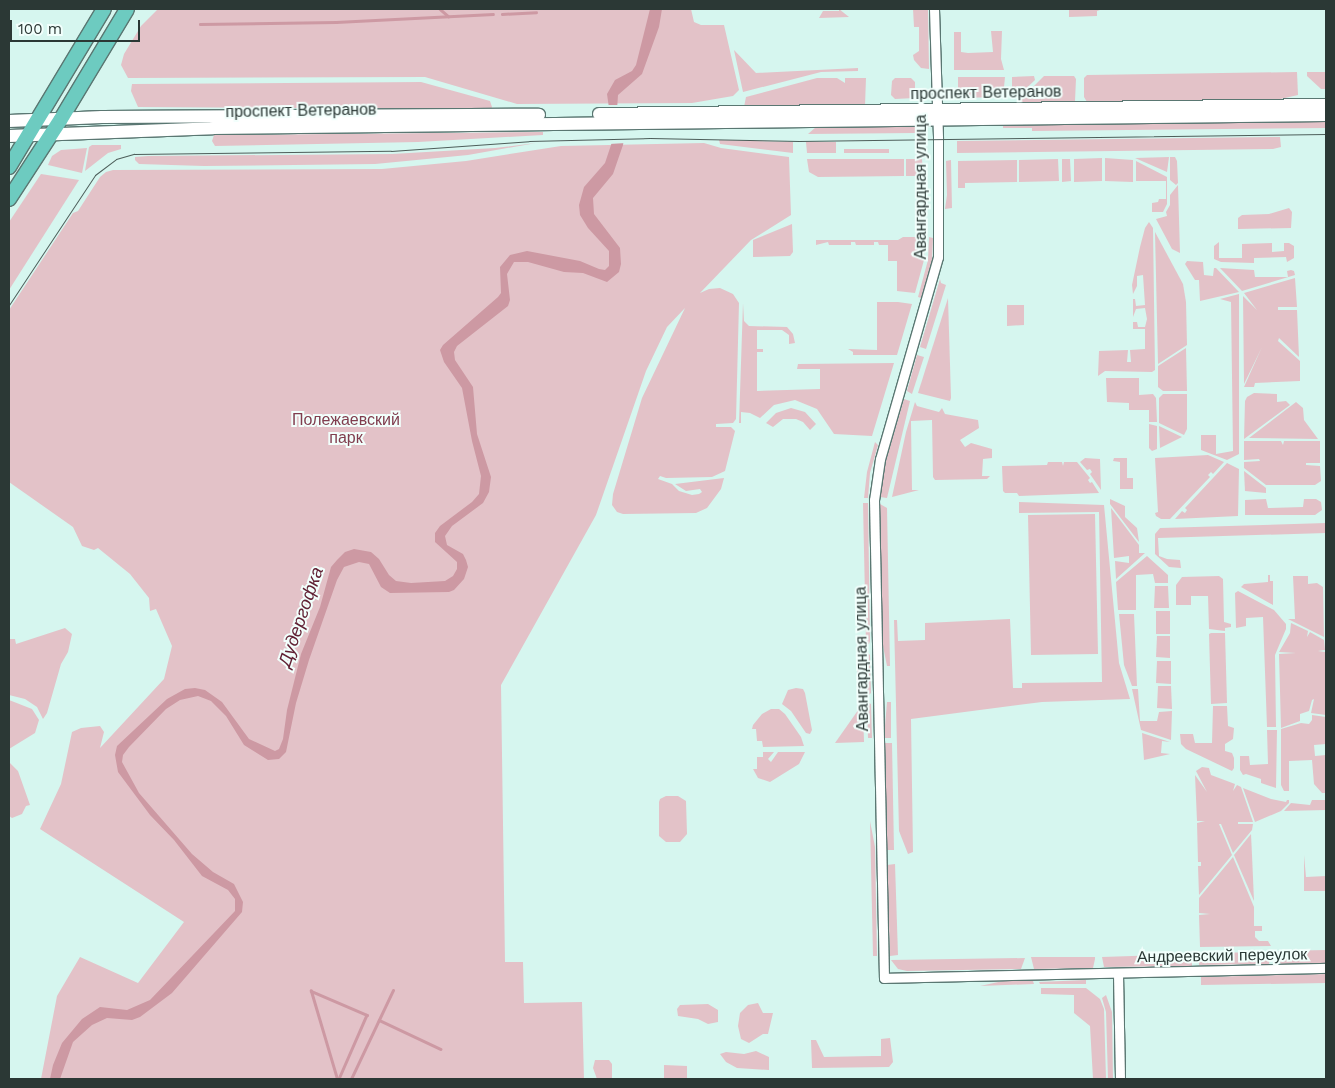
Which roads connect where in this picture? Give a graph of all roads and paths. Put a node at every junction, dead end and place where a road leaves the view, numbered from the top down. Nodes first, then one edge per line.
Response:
1 (104, 9) edge
2 (127, 9) edge
3 (934, 9) edge
4 (1326, 105) edge
5 (937, 115) junction
6 (1326, 115) edge
7 (61, 119) junction
8 (593, 119) junction
9 (36, 120) junction
10 (9, 121) edge
11 (52, 134) junction
12 (28, 135) junction
13 (9, 136) edge
14 (9, 167) edge
15 (9, 199) edge
16 (1326, 968) edge
17 (1118, 974) junction
18 (1120, 1079) edge

1 - 9 main road
2 - 7 main road
3 - 5 street, Авангардная улица
4 - 5 main road, проспект Ветеранов
5 - 6 main road, проспект Ветеранов
5 - 8 main road, проспект Ветеранов
5 - 17 street, Авангардная улица
7 - 8 main road, проспект Ветеранов
7 - 9 main road, проспект Ветеранов
7 - 11 main road
8 - 11 main road, проспект Ветеранов
9 - 10 main road, проспект Ветеранов
9 - 12 main road
11 - 12 main road, проспект Ветеранов
11 - 15 main road
12 - 13 main road, проспект Ветеранов
12 - 14 main road
16 - 17 street, Андреевский переулок
17 - 18 street

